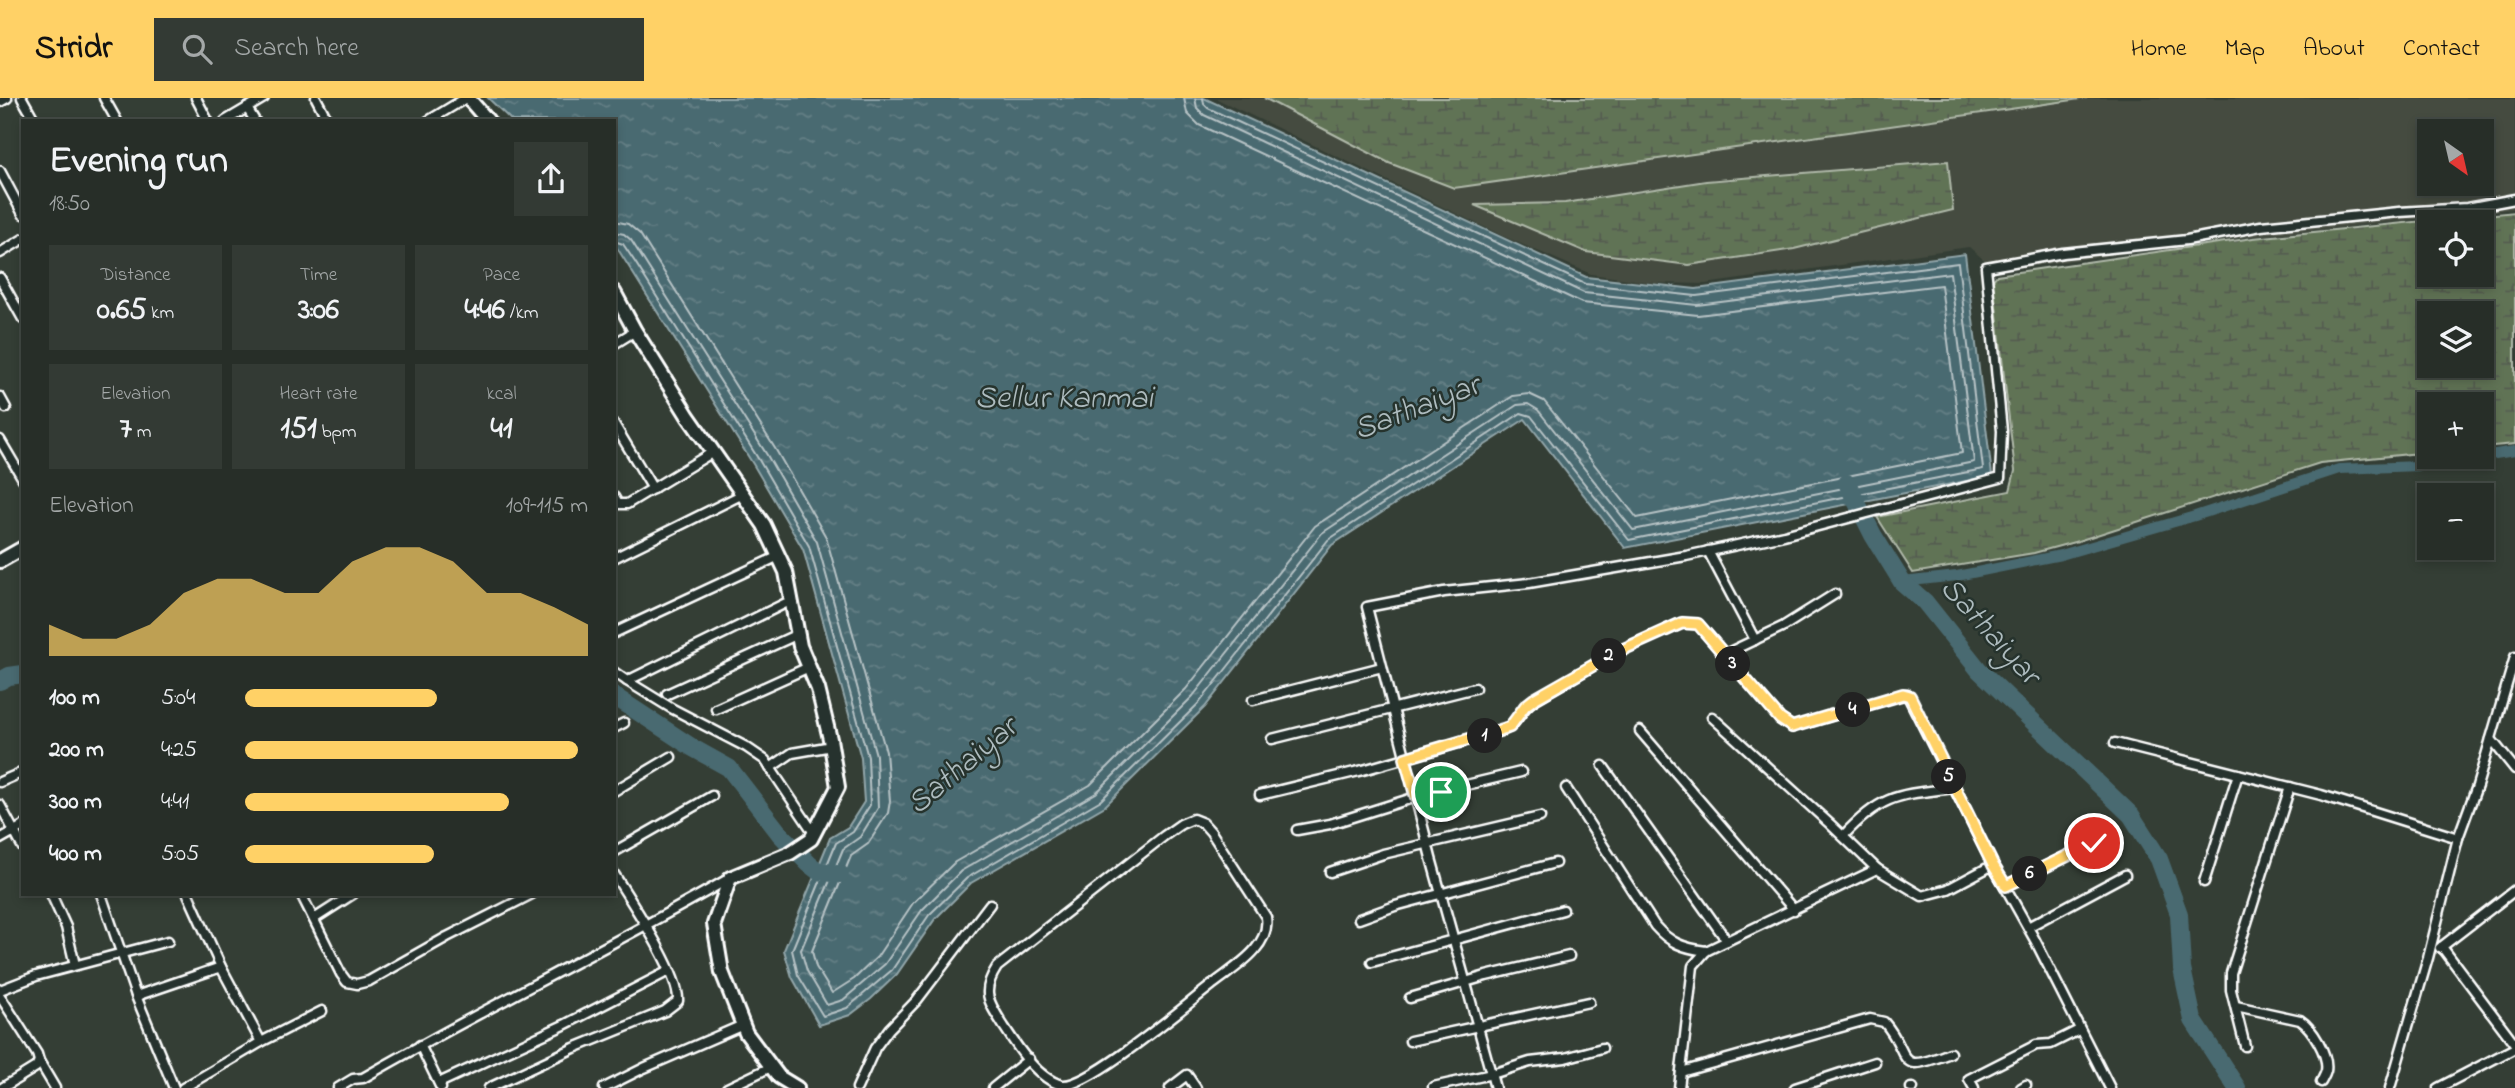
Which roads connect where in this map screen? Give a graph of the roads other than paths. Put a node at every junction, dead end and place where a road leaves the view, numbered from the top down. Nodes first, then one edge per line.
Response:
1 (7, 98) edge
2 (22, 98) edge
3 (104, 98) edge
4 (196, 98) edge
5 (264, 98) edge
6 (316, 98) edge
7 (467, 98) edge
8 (0, 102) edge
9 (247, 108) junction
10 (34, 119) edge
11 (116, 119) edge
12 (207, 119) edge
13 (229, 119) edge
14 (254, 119) edge
15 (327, 119) edge
16 (431, 119) edge
17 (484, 119) edge
18 (0, 171) edge
19 (2515, 199) edge
20 (21, 210) edge
21 (21, 240) edge
22 (0, 253) edge
23 (0, 278) edge
24 (616, 296) edge
25 (21, 315) edge
26 (635, 331) junction
27 (616, 343) edge
28 (0, 397) edge
29 (6, 408) dead end
30 (616, 427) edge
31 (0, 440) edge
32 (713, 452) junction
33 (21, 477) edge
34 (653, 489) junction
35 (743, 494) junction
36 (616, 499) edge
37 (21, 549) edge
38 (1708, 551) junction
39 (779, 556) junction
40 (616, 557) edge
41 (0, 561) edge
42 (1835, 594) dead end
43 (792, 600) junction
44 (616, 632) edge
45 (798, 634) junction
46 (1755, 640) junction
47 (1724, 654) junction
48 (2515, 657) edge
49 (809, 667) junction
50 (1382, 667) junction
51 (616, 673) edge
52 (627, 681) junction
53 (1475, 688) dead end
54 (667, 694) dead end
55 (1253, 700) dead end
56 (1393, 708) junction
57 (716, 709) dead end
58 (1712, 718) dead end
59 (624, 723) dead end
60 (616, 727) edge
61 (1640, 731) dead end
62 (1272, 738) dead end
63 (2491, 739) junction
64 (2115, 743) dead end
65 (832, 746) junction
66 (671, 757) dead end
67 (1405, 758) junction
68 (1603, 766) dead end
69 (770, 768) junction
70 (2515, 769) edge
71 (1521, 772) dead end
72 (21, 773) edge
73 (2238, 774) junction
74 (0, 782) edge
75 (2290, 787) junction
76 (1566, 788) dead end
77 (1954, 788) junction
78 (616, 790) edge
79 (1259, 795) dead end
80 (712, 796) dead end
81 (1416, 797) junction
82 (0, 805) edge
83 (1540, 817) dead end
84 (21, 827) edge
85 (1297, 830) dead end
86 (13, 832) junction
87 (813, 836) junction
88 (1843, 836) junction
89 (2458, 838) junction
90 (0, 839) edge
91 (2094, 843) dead end
92 (1428, 844) junction
93 (21, 845) edge
94 (616, 851) edge
95 (1555, 863) dead end
96 (1993, 865) junction
97 (1877, 870) junction
98 (1330, 872) dead end
99 (2125, 874) dead end
100 (616, 877) edge
101 (730, 878) junction
102 (2204, 882) dead end
103 (2006, 886) junction
104 (2515, 890) edge
105 (1441, 894) junction
106 (52, 896) edge
107 (102, 896) edge
108 (189, 896) edge
109 (301, 896) edge
110 (351, 896) edge
111 (528, 896) edge
112 (990, 904) dead end
113 (1794, 910) junction
114 (1563, 911) dead end
115 (314, 919) junction
116 (1359, 919) dead end
117 (646, 926) junction
118 (2028, 927) junction
119 (1454, 939) junction
120 (168, 941) dead end
121 (1727, 941) junction
122 (2442, 947) junction
123 (1706, 951) junction
124 (121, 952) junction
125 (1569, 956) dead end
126 (2428, 958) junction
127 (1372, 962) dead end
128 (75, 965) junction
129 (221, 967) junction
130 (669, 971) junction
131 (1466, 981) junction
132 (0, 990) edge
133 (0, 996) edge
134 (136, 996) junction
135 (1410, 998) dead end
136 (1589, 1002) dead end
137 (2236, 1006) junction
138 (322, 1011) dead end
139 (743, 1025) junction
140 (1479, 1028) junction
141 (2080, 1030) junction
142 (1410, 1041) dead end
143 (261, 1042) junction
144 (420, 1045) junction
145 (2245, 1046) dead end
146 (2515, 1046) edge
147 (1602, 1048) dead end
148 (1950, 1053) dead end
149 (1029, 1059) junction
150 (39, 1061) junction
151 (1875, 1062) dead end
152 (772, 1067) junction
153 (1681, 1072) junction
154 (1492, 1074) junction
155 (2321, 1082) dead end
156 (440, 1085) edge
157 (792, 1087) edge
158 (1433, 1087) edge
159 (2, 1088) edge
160 (55, 1088) edge
161 (174, 1088) edge
162 (183, 1088) edge
163 (338, 1088) edge
164 (489, 1088) edge
165 (604, 1088) edge
166 (727, 1088) edge
167 (857, 1088) edge
168 (993, 1088) edge
169 (1170, 1088) edge
170 (1196, 1088) edge
171 (1495, 1088) edge
172 (1679, 1088) edge
173 (1795, 1088) edge
174 (1975, 1088) edge
175 (2110, 1088) edge
176 (2390, 1088) edge
177 (2438, 1088) edge

1 - 8 street
2 - 10 street
3 - 11 street
4 - 12 street
5 - 9 street
6 - 15 street
7 - 16 street
7 - 17 main road
9 - 13 street
9 - 14 street
18 - 20 street
19 - 38 street
21 - 22 street
23 - 25 street
24 - 26 main road
26 - 27 street
26 - 32 main road
28 - 29 street
30 - 34 street
31 - 33 street
32 - 34 street
32 - 35 main road
34 - 36 street
35 - 39 main road
35 - 40 street
37 - 41 main road
38 - 46 street
38 - 50 street
39 - 43 main road
39 - 44 street
42 - 46 street
43 - 45 main road
43 - 52 street
45 - 49 main road
45 - 54 street
46 - 47 street
47 - 67 street
47 - 77 street
48 - 63 street
49 - 57 street
49 - 65 main road
50 - 55 street
50 - 56 street
51 - 52 street
52 - 69 street
53 - 56 street
56 - 62 street
56 - 67 street
58 - 88 street
59 - 60 street
61 - 113 street
63 - 70 street
63 - 89 street
64 - 73 street
65 - 69 street
65 - 87 main road
66 - 78 street
67 - 79 street
67 - 81 street
68 - 121 street
69 - 87 street
71 - 81 street
72 - 74 street
73 - 75 street
73 - 102 street
75 - 89 street
75 - 137 street
76 - 123 street
77 - 88 street
77 - 96 street
80 - 94 street
81 - 85 street
81 - 92 street
82 - 86 street
83 - 92 street
84 - 86 street
86 - 90 street
86 - 93 street
87 - 101 main road
88 - 97 street
89 - 126 street
91 - 103 street
92 - 98 street
92 - 105 street
95 - 105 street
96 - 97 street
96 - 103 street
97 - 113 street
99 - 118 street
100 - 117 street
101 - 117 street
101 - 139 main road
103 - 118 street
104 - 122 street
105 - 116 street
105 - 119 street
106 - 128 street
107 - 124 street
108 - 129 street
109 - 115 street
110 - 115 street
111 - 115 street
112 - 167 street
113 - 121 street
114 - 119 street
117 - 130 street
117 - 144 street
118 - 141 street
119 - 127 street
119 - 131 street
120 - 124 street
121 - 123 street
122 - 126 street
122 - 146 street
123 - 153 street
124 - 128 street
124 - 134 street
125 - 131 street
126 - 176 street
128 - 132 street
129 - 134 street
129 - 143 street
130 - 156 street
130 - 164 street
131 - 135 street
131 - 140 street
133 - 150 street
134 - 161 street
136 - 140 street
137 - 145 street
137 - 155 street
138 - 143 street
139 - 152 main road
139 - 165 street
140 - 142 street
140 - 154 street
141 - 174 street
141 - 175 street
143 - 162 street
144 - 156 street
144 - 163 street
146 - 177 street
147 - 154 street
148 - 153 street
149 - 149 street
149 - 168 street
150 - 159 street
150 - 160 street
151 - 173 street
152 - 157 main road
152 - 166 street
153 - 172 street
154 - 158 street
154 - 171 street
169 - 170 street

